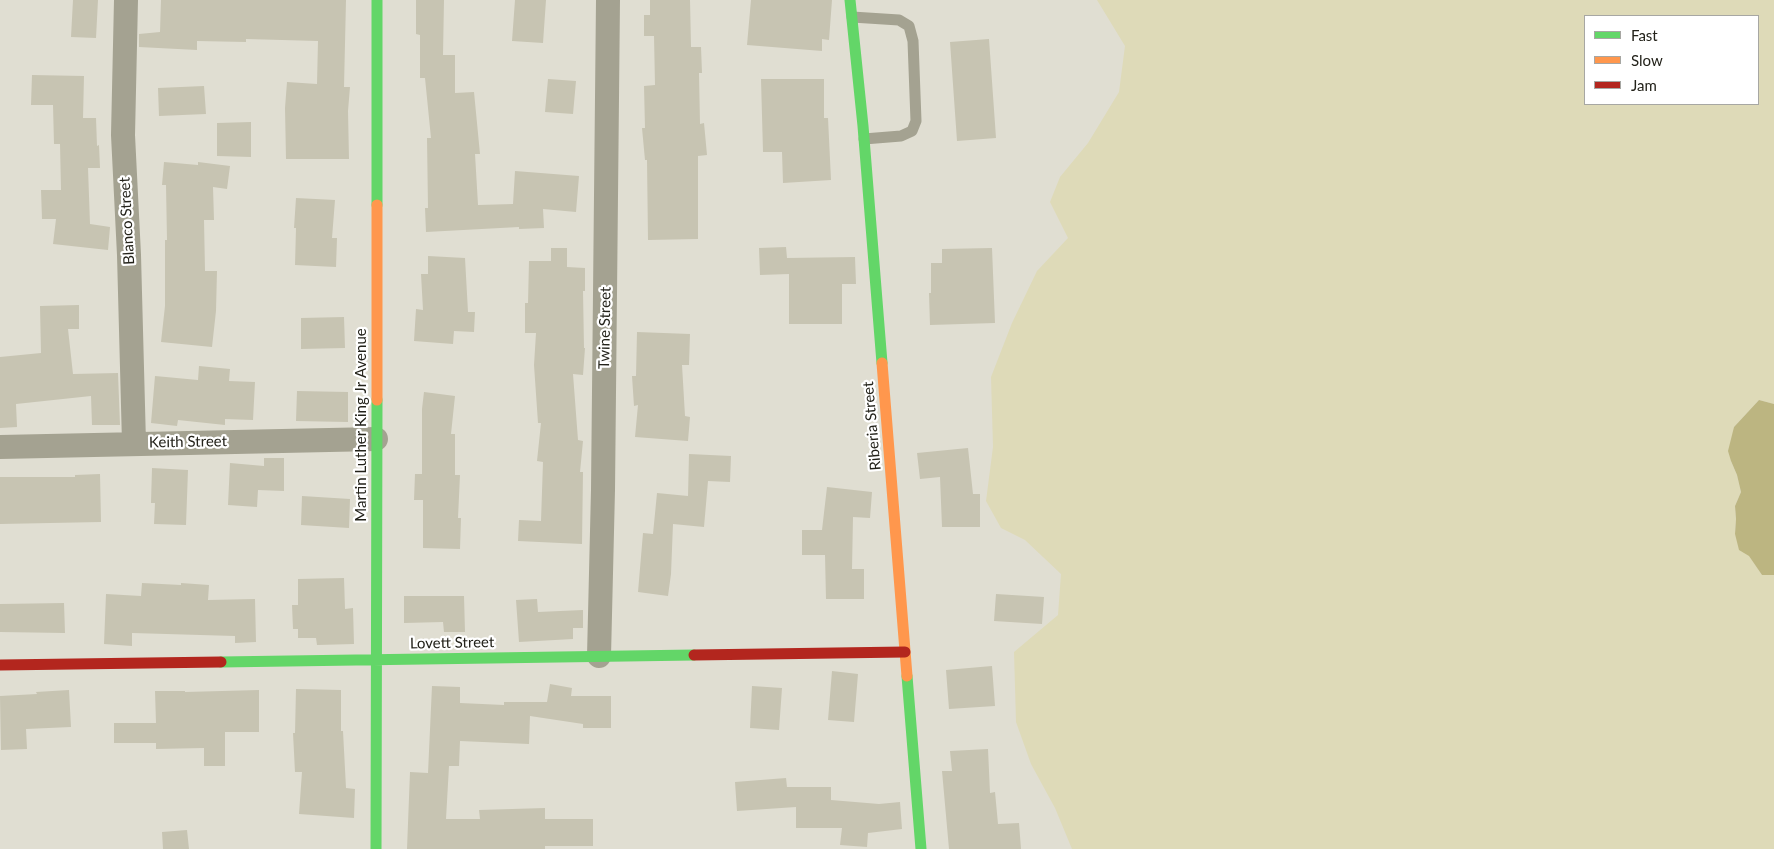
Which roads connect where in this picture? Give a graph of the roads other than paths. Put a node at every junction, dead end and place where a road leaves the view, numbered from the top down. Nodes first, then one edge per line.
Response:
1 (126, 0) edge
2 (377, 0) edge
3 (608, 0) edge
4 (850, 0) edge
5 (852, 17) junction
6 (864, 139) junction
7 (376, 439) junction
8 (134, 443) junction
9 (0, 447) edge
10 (905, 652) junction
11 (599, 656) junction
12 (377, 659) junction
13 (0, 665) edge
14 (376, 849) edge
15 (921, 849) edge

1 - 8 street, Blanco Street
2 - 7 street, Martin Luther King Jr Avenue
3 - 11 street, Twine Street
4 - 5 street, Riberia Street
5 - 6 street, Riberia Street
5 - 6 lane
6 - 10 street, Riberia Street
7 - 8 street, Keith Street
7 - 12 street, Martin Luther King Jr Avenue
8 - 9 street, Keith Street
10 - 11 street, Lovett Street
10 - 15 street, Riberia Street
11 - 12 street, Lovett Street
12 - 13 street, Lovett Street
12 - 14 street, Martin Luther King Jr Avenue

